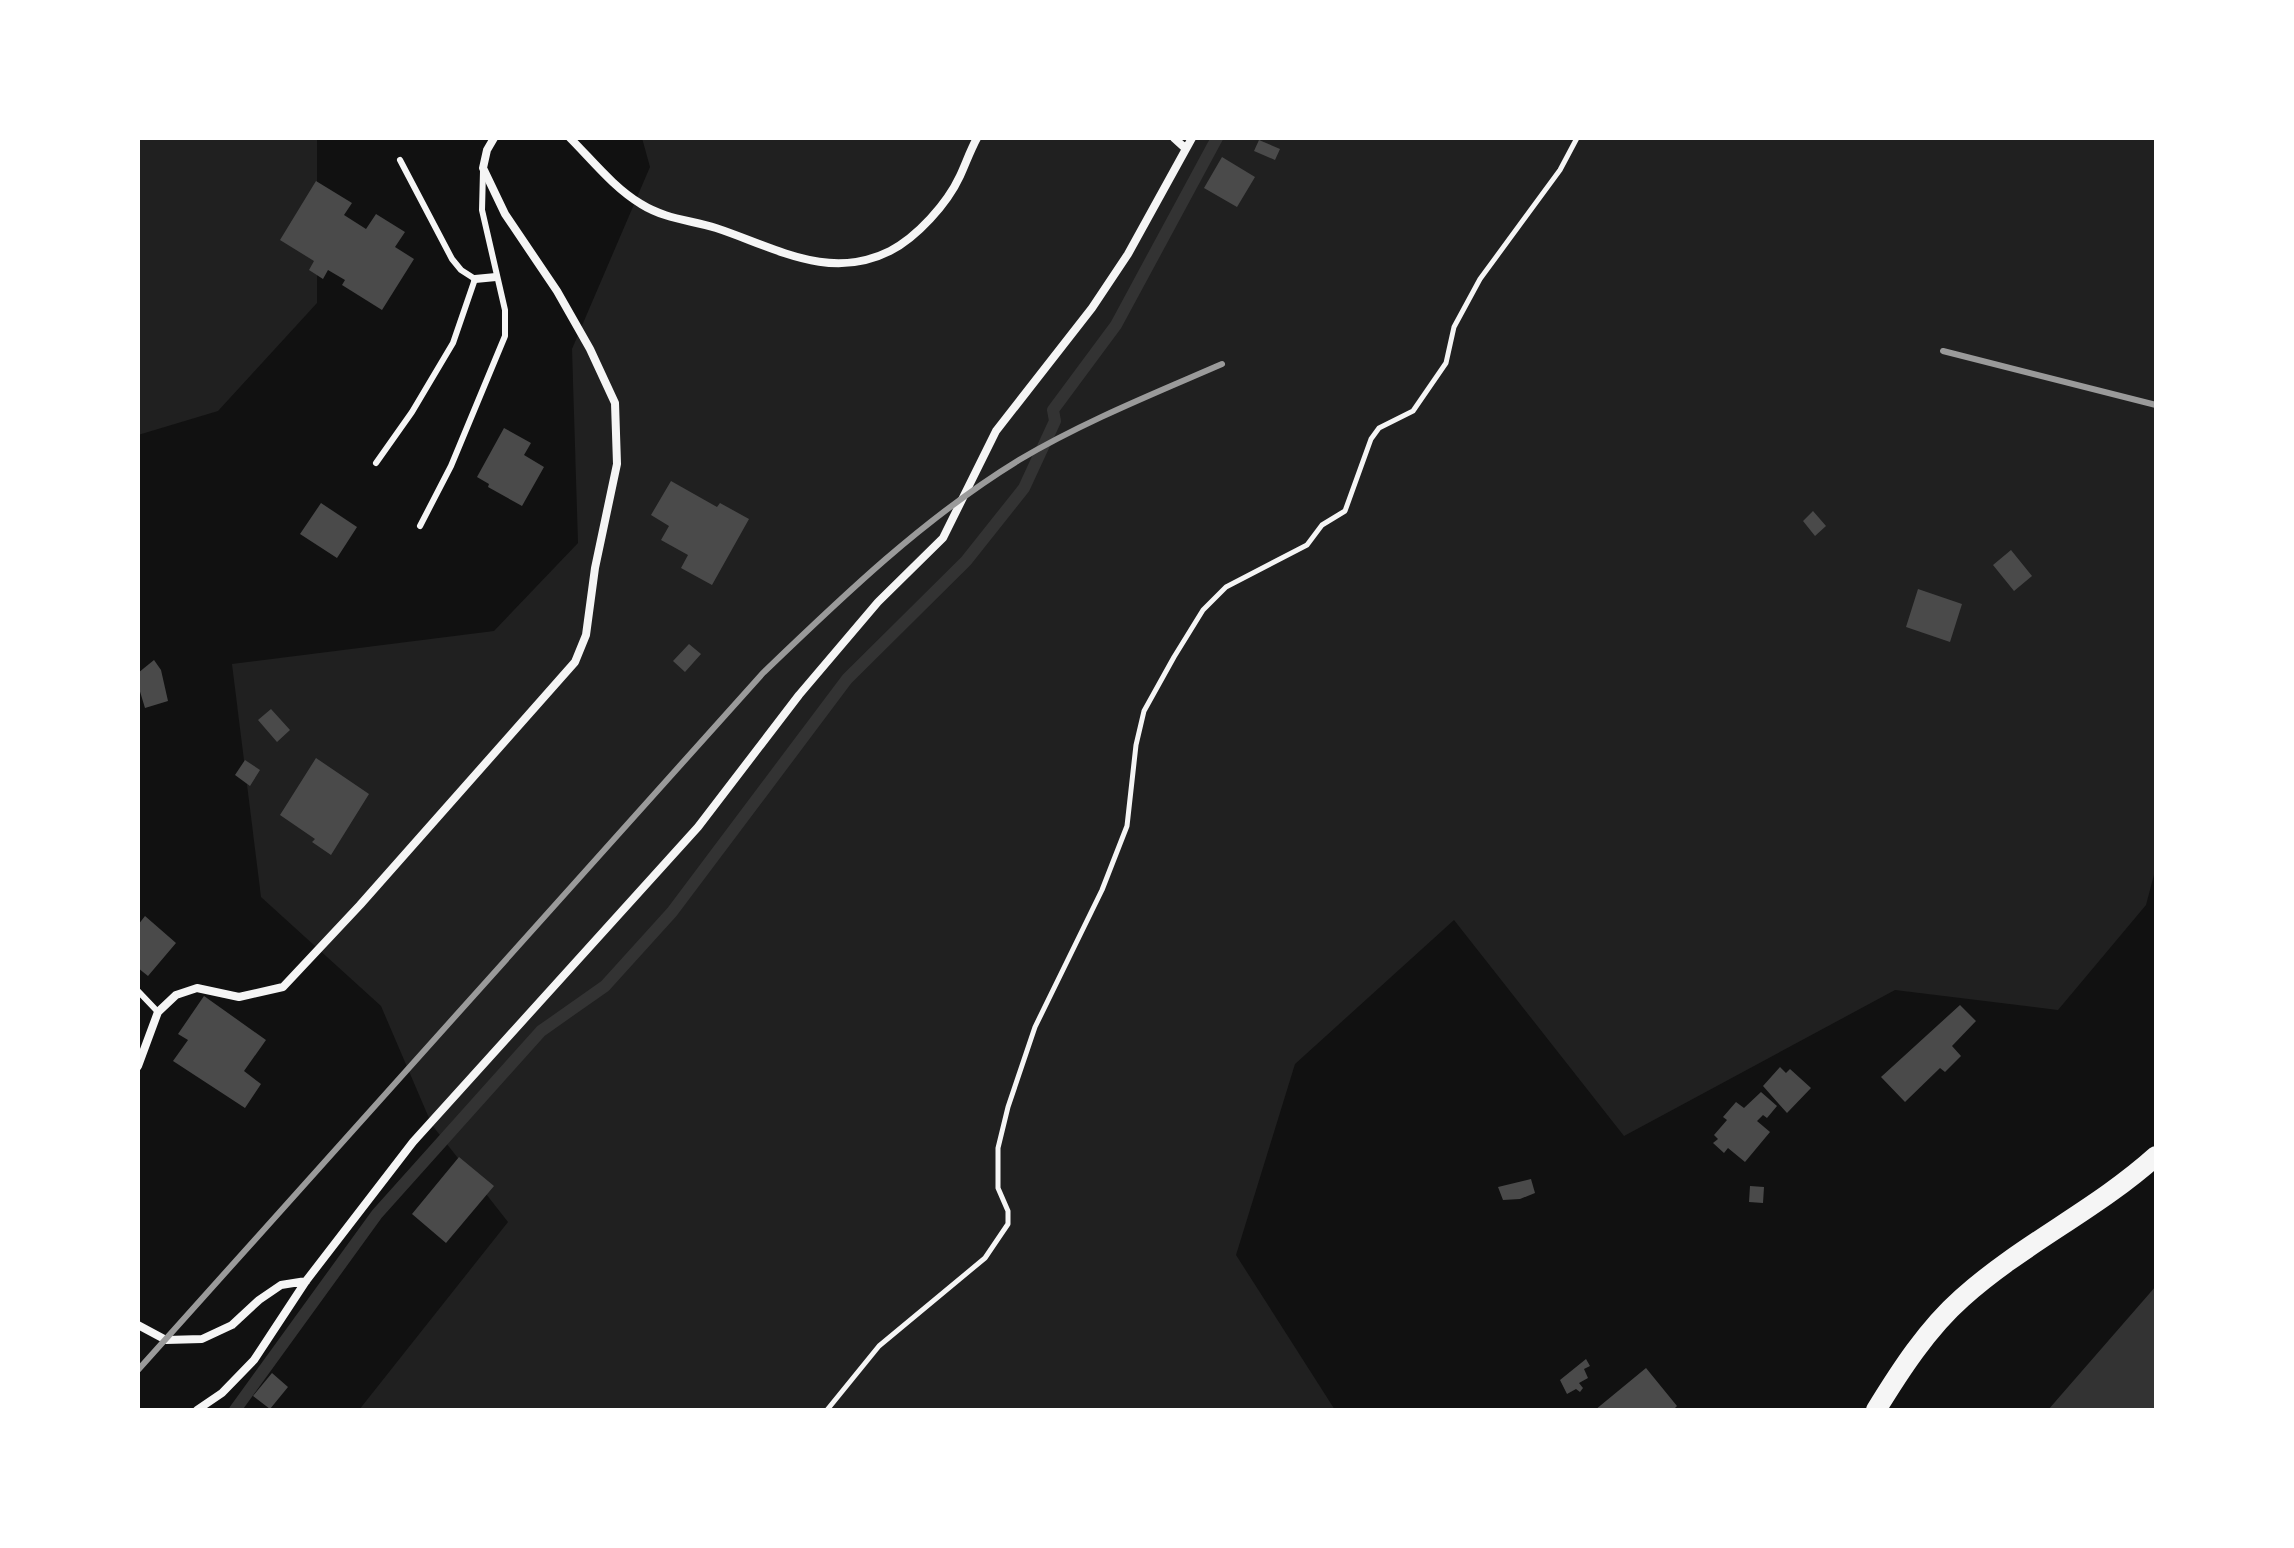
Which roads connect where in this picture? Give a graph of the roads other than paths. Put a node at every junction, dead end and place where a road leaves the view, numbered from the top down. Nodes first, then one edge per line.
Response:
1 (494, 138) edge
2 (570, 138) edge
3 (977, 138) edge
4 (1174, 138) edge
5 (1192, 138) edge
6 (1185, 148) junction
7 (400, 160) dead end
8 (483, 168) junction
9 (496, 277) junction
10 (475, 279) junction
11 (376, 463) dead end
12 (420, 526) dead end
13 (138, 991) edge
14 (158, 1012) junction
15 (138, 1066) edge
16 (2156, 1156) edge
17 (306, 1281) junction
18 (138, 1325) edge
19 (197, 1410) edge
20 (1876, 1410) edge

1 - 8 street
2 - 3 street
4 - 6 street
5 - 6 street
6 - 17 street
7 - 10 lane
8 - 9 lane
8 - 14 street
9 - 10 street
9 - 12 lane
10 - 11 lane
13 - 14 lane
14 - 15 street
16 - 20 main road
17 - 18 street
17 - 19 street

